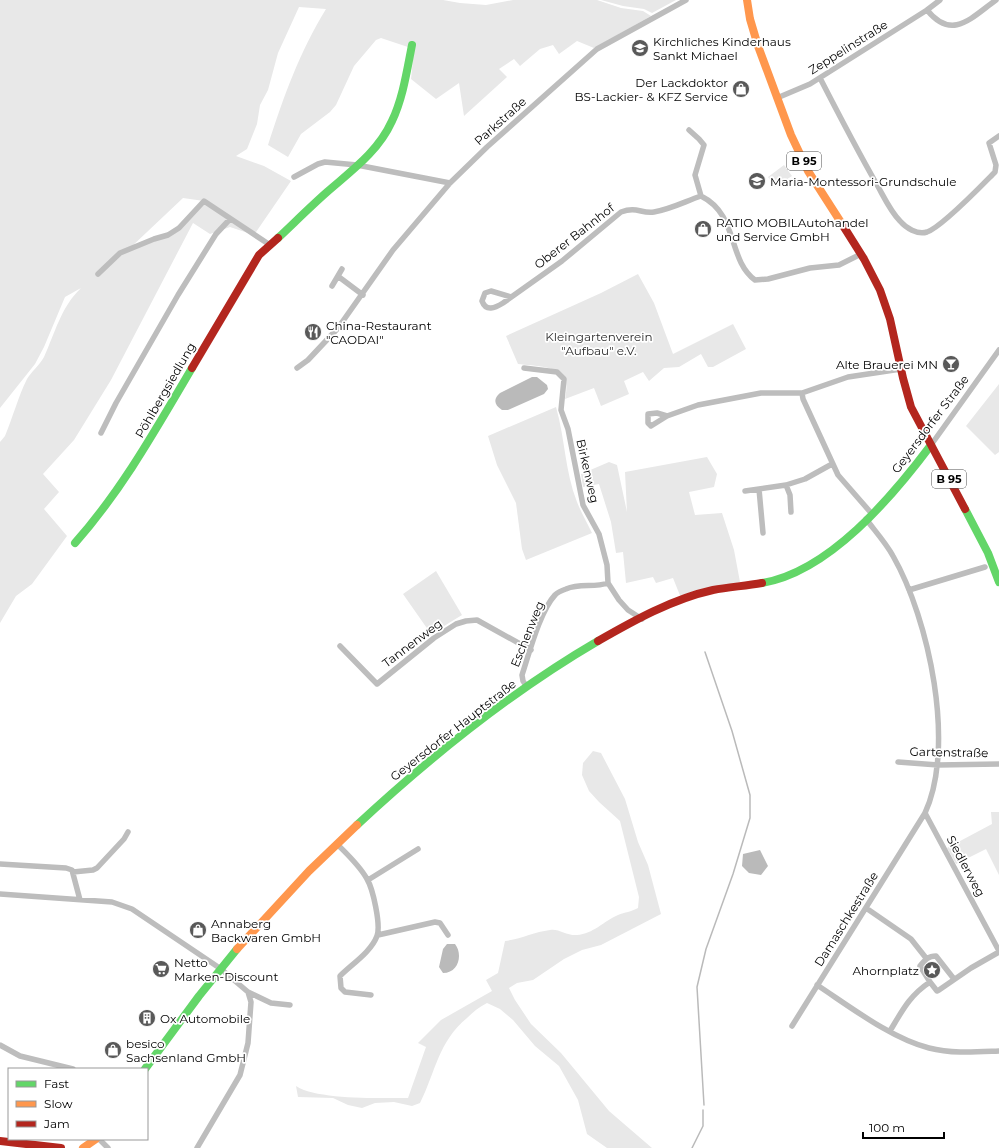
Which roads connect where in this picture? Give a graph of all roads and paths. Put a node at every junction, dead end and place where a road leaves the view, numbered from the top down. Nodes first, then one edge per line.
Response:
1 (686, 0) edge
2 (747, 0) edge
3 (940, 0) edge
4 (996, 0) edge
5 (927, 10) junction
6 (412, 45) dead end
7 (820, 78) junction
8 (777, 98) junction
9 (689, 130) dead end
10 (999, 136) edge
11 (357, 165) junction
12 (294, 177) dead end
13 (450, 183) junction
14 (701, 196) junction
15 (230, 219) junction
16 (270, 245) junction
17 (861, 254) junction
18 (342, 269) dead end
19 (98, 274) dead end
20 (339, 277) junction
21 (332, 286) dead end
22 (363, 295) junction
23 (511, 297) junction
24 (999, 350) edge
25 (297, 368) dead end
26 (524, 368) dead end
27 (901, 369) junction
28 (802, 393) junction
29 (666, 416) dead end
30 (101, 433) dead end
31 (931, 445) junction
32 (832, 464) junction
33 (786, 485) junction
34 (759, 489) junction
35 (746, 491) dead end
36 (791, 512) dead end
37 (869, 516) junction
38 (763, 533) dead end
39 (840, 542) joint
40 (75, 543) dead end
41 (993, 565) edge
42 (999, 582) edge
43 (608, 583) junction
44 (909, 590) junction
45 (642, 619) junction
46 (340, 646) dead end
47 (531, 650) junction
48 (527, 687) junction
49 (898, 762) dead end
50 (999, 764) edge
51 (938, 765) junction
52 (925, 813) junction
53 (919, 824) junction
54 (932, 828) junction
55 (128, 832) dead end
56 (337, 844) junction
57 (418, 849) dead end
58 (0, 864) edge
59 (74, 872) junction
60 (368, 880) junction
61 (0, 894) edge
62 (80, 900) junction
63 (866, 908) junction
64 (378, 935) junction
65 (448, 935) dead end
66 (999, 952) edge
67 (926, 958) junction
68 (220, 969) junction
69 (954, 979) junction
70 (930, 982) junction
71 (817, 985) junction
72 (248, 992) junction
73 (371, 996) dead end
74 (290, 1005) dead end
75 (792, 1026) dead end
76 (890, 1031) junction
77 (0, 1045) edge
78 (999, 1051) edge
79 (69, 1068) edge
80 (146, 1068) edge
81 (95, 1140) edge
82 (100, 1140) edge
83 (0, 1141) edge
84 (61, 1148) edge
85 (83, 1148) edge
86 (108, 1148) edge
87 (197, 1148) edge

1 - 13 street, Parkstraße
2 - 8 main road, B 95
3 - 5 street, Zeppelinstraße
4 - 5 street
5 - 7 street, Zeppelinstraße
6 - 11 main road, Pöhlbergsiedlung
7 - 8 street, Zeppelinstraße
7 - 10 street
8 - 17 main road, B 95
9 - 14 street
11 - 12 street
11 - 13 street
11 - 16 main road, Pöhlbergsiedlung
13 - 22 street, Parkstraße
14 - 17 street
14 - 23 street, Oberer Bahnhof
15 - 16 street
15 - 19 street
15 - 30 street
16 - 40 main road, Pöhlbergsiedlung
17 - 27 main road, B 95
18 - 20 street
20 - 21 street
20 - 22 street
22 - 25 street, Parkstraße
23 - 23 street, Oberer Bahnhof
24 - 31 street, Geyersdorfer Straße
26 - 43 street, Birkenweg
27 - 28 street
27 - 31 main road, B 95
28 - 29 street
28 - 32 street, Damaschkestraße
31 - 37 main road, Geyersdorfer Straße
31 - 41 main road, B 95
32 - 33 street
32 - 37 street, Damaschkestraße
33 - 34 street
33 - 36 street
34 - 35 street
34 - 38 street
37 - 39 main road, Geyersdorfer Straße
37 - 44 street, Damaschkestraße
39 - 45 main road, Geyersdorfer Hauptstraße
41 - 42 main road, B 95
41 - 44 street
43 - 45 street, Birkenweg
43 - 47 street, Eschenweg
44 - 51 street, Damaschkestraße
45 - 48 main road, Geyersdorfer Hauptstraße
46 - 47 street, Tannenweg
47 - 48 street, Eschenweg
48 - 56 main road, Geyersdorfer Hauptstraße
49 - 51 street, Gartenstraße
50 - 51 street, Gartenstraße
51 - 52 street, Damaschkestraße
52 - 53 street, Damaschkestraße
52 - 54 street, Siedlerweg
53 - 54 street
53 - 63 street, Damaschkestraße
54 - 66 street, Siedlerweg
55 - 59 street
56 - 60 street
56 - 68 main road, Geyersdorfer Hauptstraße
57 - 60 street
58 - 59 street
59 - 62 street
60 - 64 street
61 - 62 street
62 - 68 street
63 - 67 street
63 - 71 street, Damaschkestraße
64 - 65 street
64 - 73 street
66 - 69 street
67 - 69 street
67 - 70 street
68 - 72 street
68 - 80 main road, Geyersdorfer Hauptstraße
69 - 70 street
70 - 76 street
71 - 75 street, Damaschkestraße
71 - 76 street
72 - 74 street
72 - 87 street
76 - 78 street
77 - 79 street
81 - 85 main road
82 - 86 street
83 - 84 main road

